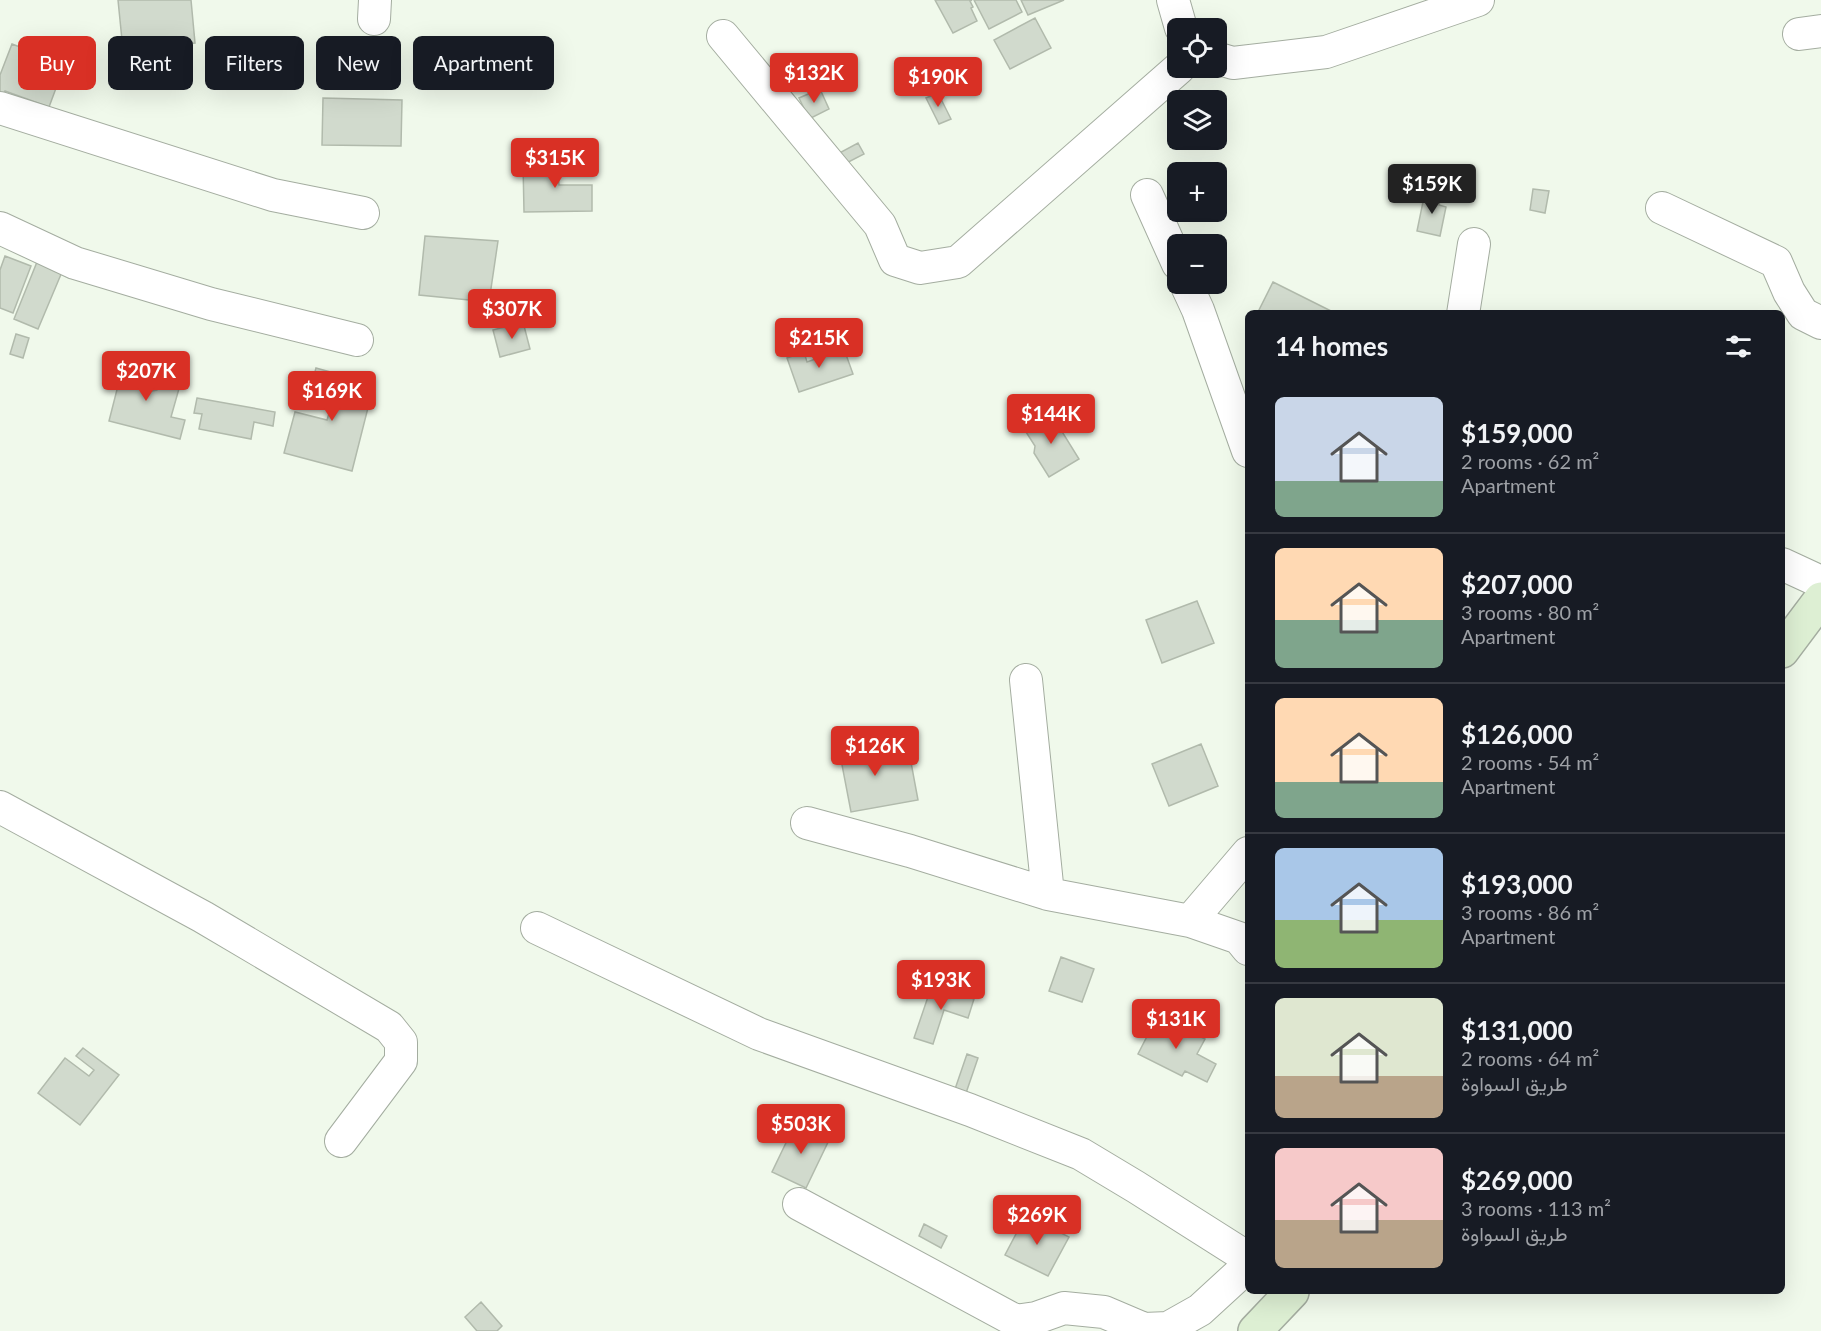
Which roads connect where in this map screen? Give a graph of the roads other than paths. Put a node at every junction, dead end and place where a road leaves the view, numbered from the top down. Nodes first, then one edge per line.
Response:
1 (1173, 0) edge
2 (1478, 0) edge
3 (1178, 18) edge
4 (723, 36) dead end
5 (1227, 61) edge
6 (1168, 78) edge
7 (0, 108) edge
8 (1147, 195) dead end
9 (1662, 208) dead end
10 (363, 213) dead end
11 (0, 228) edge
12 (1167, 240) edge
13 (1474, 244) dead end
14 (1191, 294) edge
15 (1464, 310) edge
16 (1821, 323) edge
17 (357, 340) dead end
18 (1245, 443) edge
19 (1785, 565) edge
20 (1821, 582) edge
21 (1821, 599) edge
22 (1785, 647) edge
23 (1026, 680) dead end
24 (0, 807) edge
25 (807, 823) dead end
26 (1245, 857) edge
27 (1048, 894) junction
28 (1190, 921) junction
29 (537, 928) dead end
30 (1245, 946) edge
31 (341, 1141) dead end
32 (800, 1204) dead end
33 (1245, 1256) edge
34 (1245, 1269) edge
35 (1290, 1294) edge
36 (1255, 1331) edge

1 - 3 street
2 - 5 street
4 - 6 street
7 - 10 street
8 - 12 street
9 - 16 street
11 - 17 street
13 - 15 street
14 - 18 street
19 - 20 street
21 - 22 street
23 - 27 street
24 - 31 street
25 - 27 street
26 - 28 street
27 - 28 street
28 - 30 street
29 - 33 street
32 - 34 street
35 - 36 street

